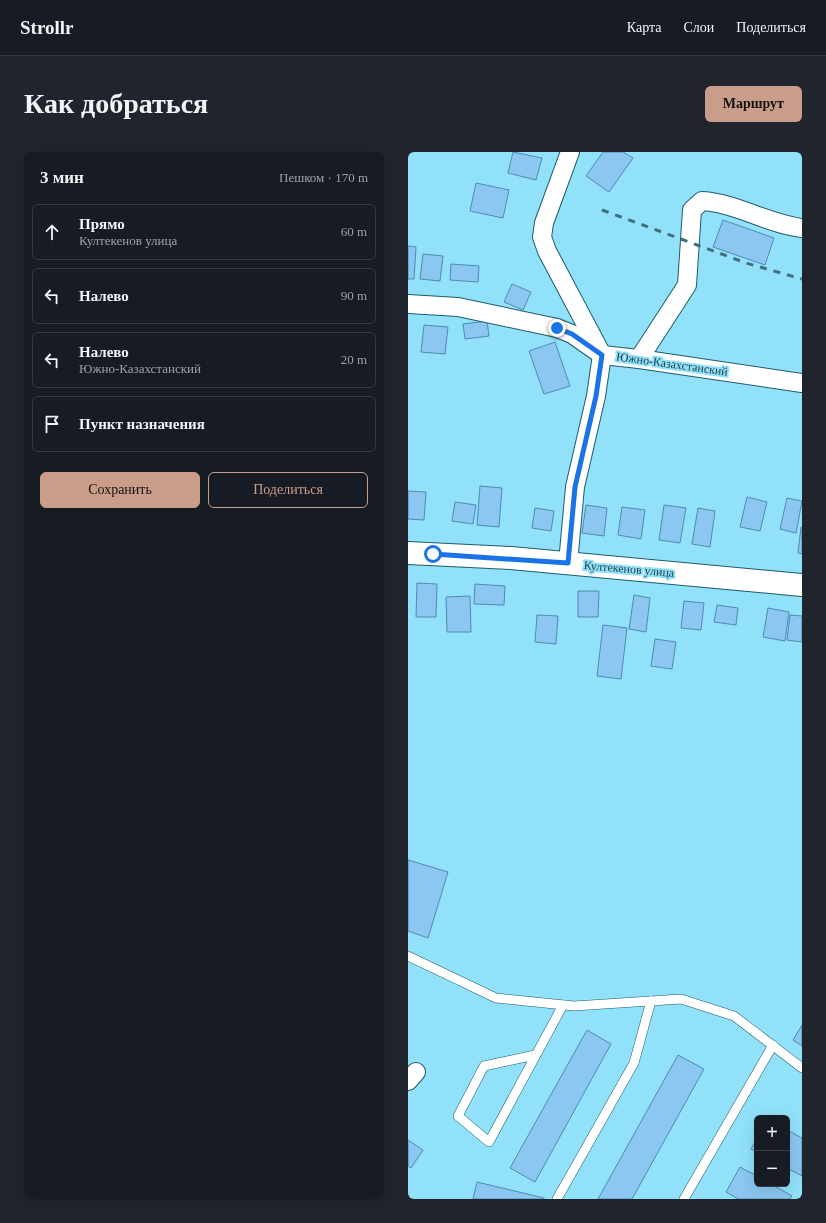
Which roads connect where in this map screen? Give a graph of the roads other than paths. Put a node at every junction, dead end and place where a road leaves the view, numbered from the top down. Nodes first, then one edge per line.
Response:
1 (570, 152) edge
2 (802, 228) edge
3 (408, 304) edge
4 (602, 355) junction
5 (639, 359) junction
6 (802, 383) edge
7 (408, 553) edge
8 (568, 563) junction
9 (802, 585) edge
10 (408, 956) edge
11 (651, 1001) junction
12 (563, 1005) junction
13 (773, 1045) junction
14 (535, 1055) junction
15 (802, 1068) edge
16 (557, 1199) edge
17 (684, 1199) edge

1 - 4 street
2 - 5 street
3 - 4 street, Южно-Казахстанский
4 - 5 street, Южно-Казахстанский
4 - 8 street
5 - 6 street, Южно-Казахстанский
7 - 8 street, Култекенов улица
8 - 9 street, Култекенов улица
10 - 12 lane
11 - 12 lane
11 - 13 lane
11 - 16 lane
12 - 14 lane
13 - 15 lane
13 - 17 lane
14 - 14 lane

